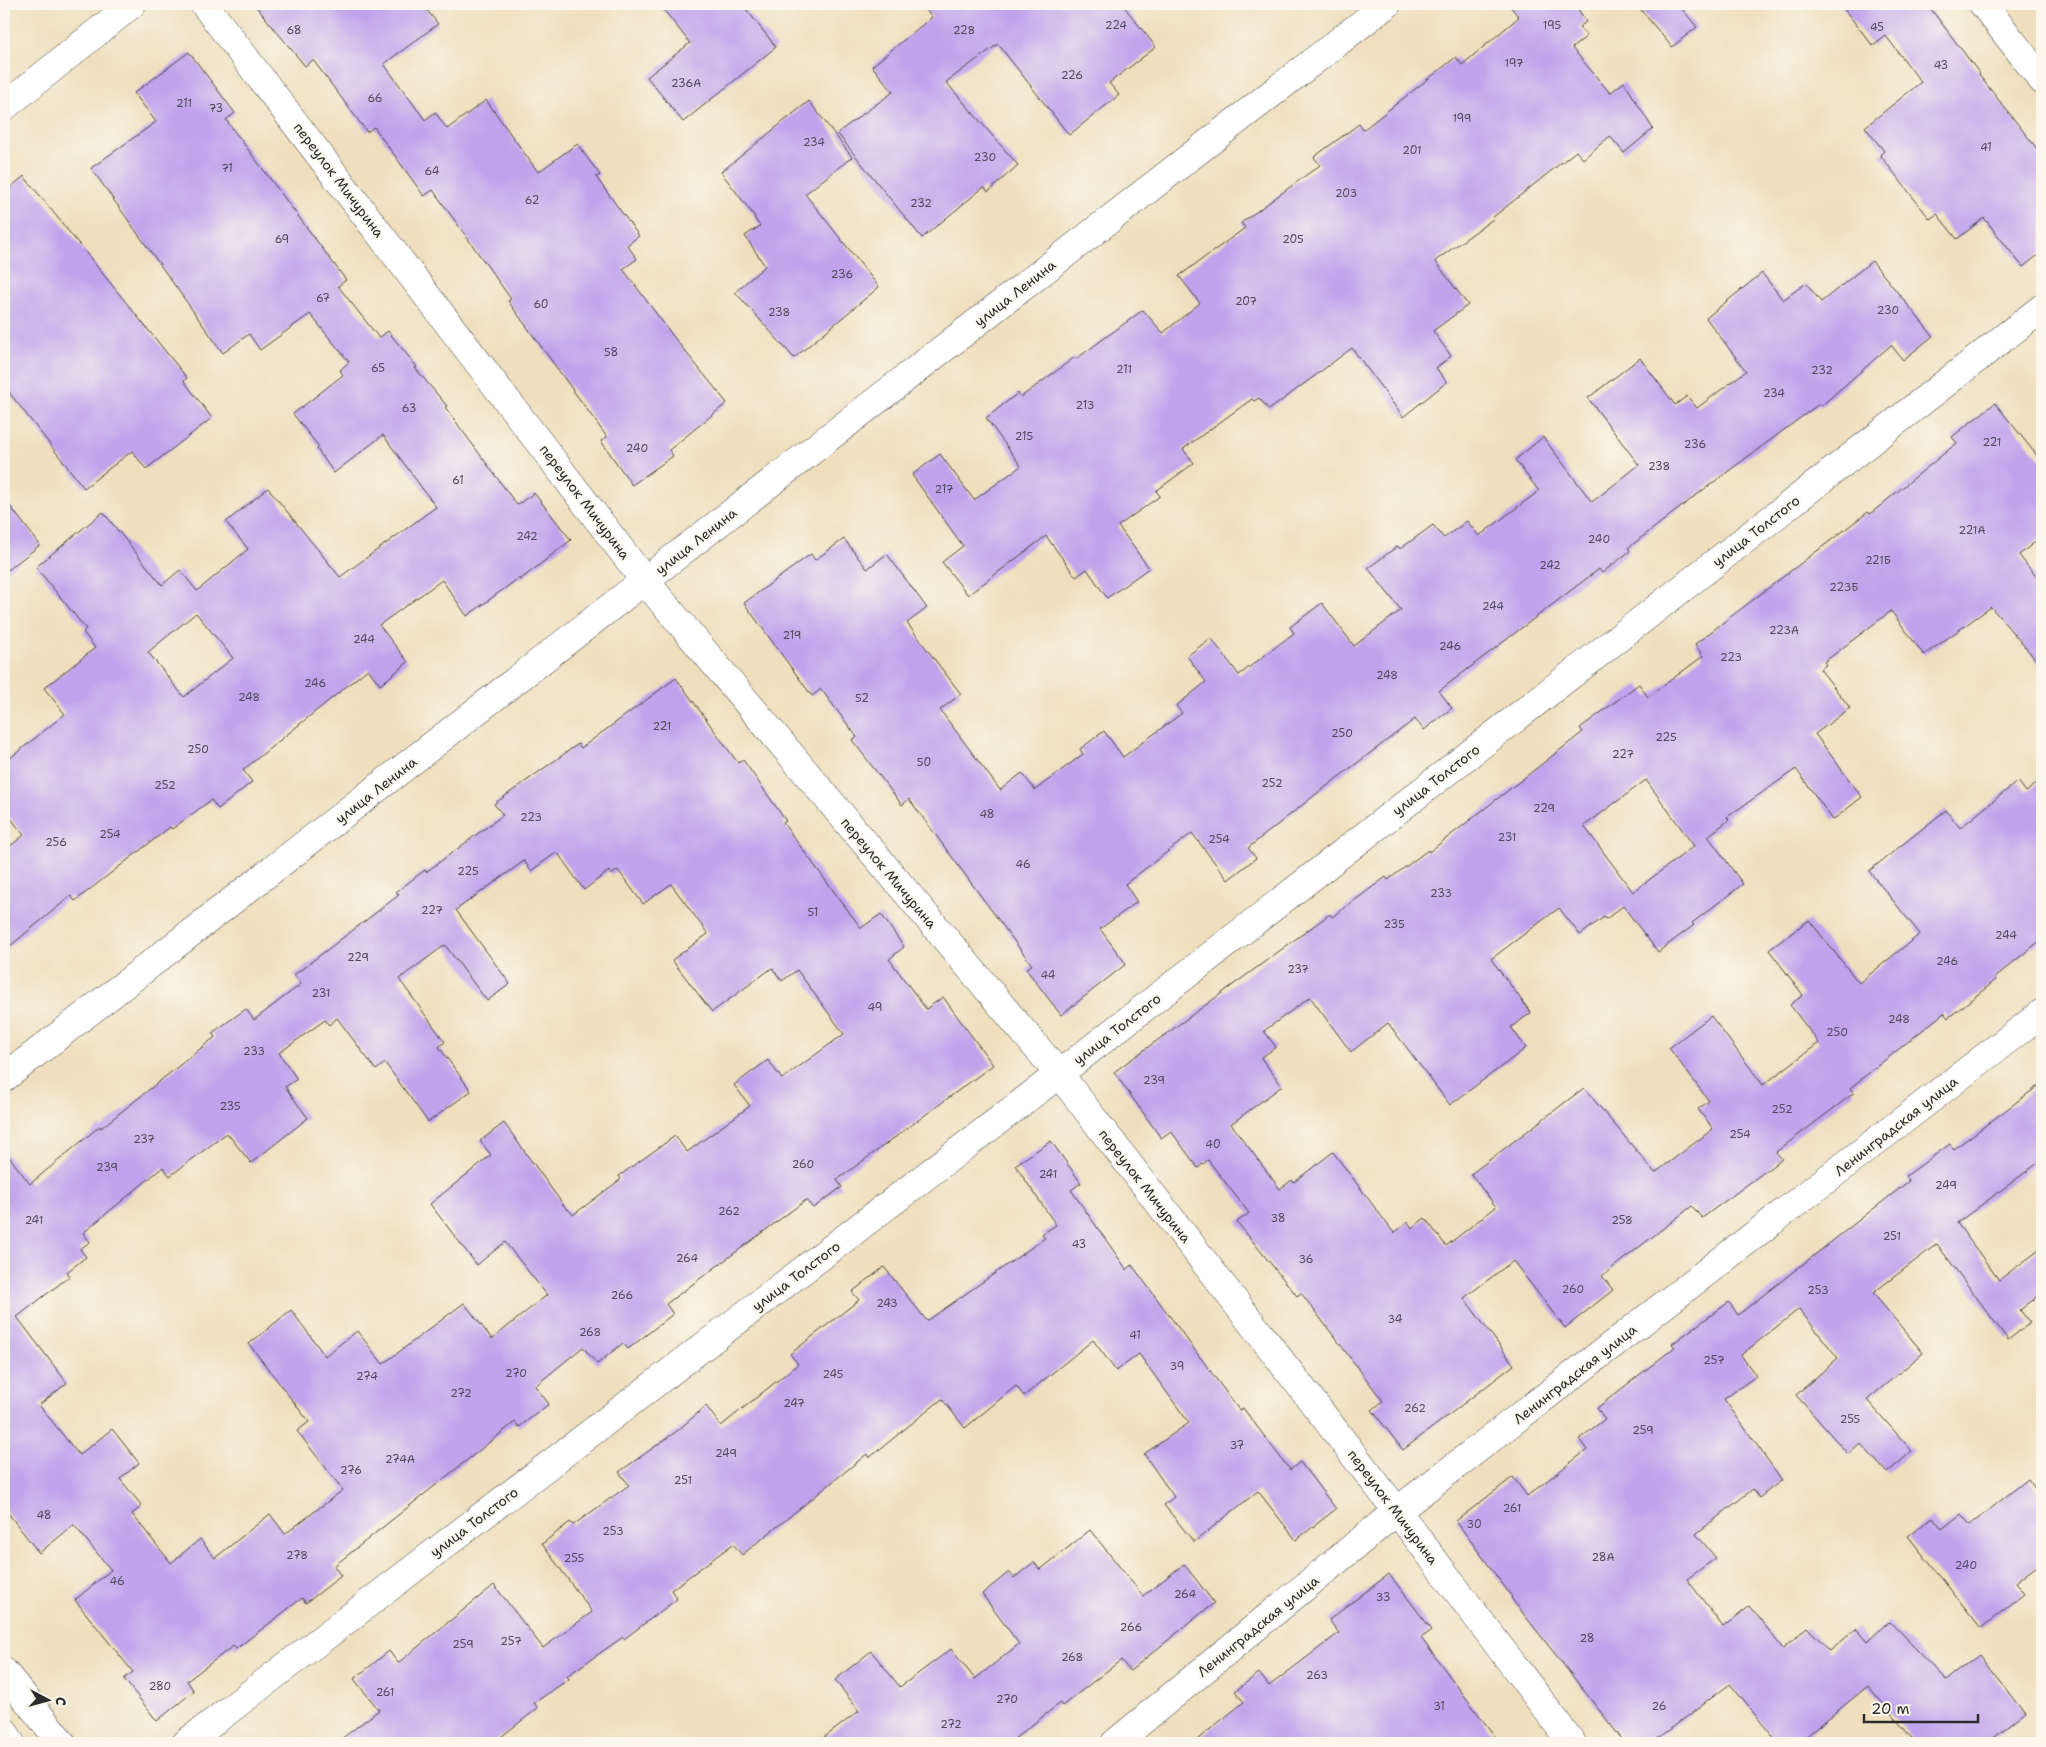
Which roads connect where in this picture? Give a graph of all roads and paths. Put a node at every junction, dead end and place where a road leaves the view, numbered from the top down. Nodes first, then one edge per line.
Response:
1 (132, 4) edge
2 (204, 4) edge
3 (1387, 4) edge
4 (1983, 4) edge
5 (2042, 80) edge
6 (4, 107) edge
7 (2042, 308) edge
8 (645, 581) junction
9 (2042, 1013) edge
10 (1059, 1074) junction
11 (4, 1078) edge
12 (1398, 1512) junction
13 (4, 1672) edge
14 (4, 1732) edge
15 (11, 1743) edge
16 (62, 1743) edge
17 (186, 1743) edge
18 (1115, 1743) edge
19 (1572, 1743) edge

1 - 6 street
2 - 8 street, переулок Мичурина
3 - 8 street, улица Ленина
4 - 5 street
7 - 10 street, улица Толстого
8 - 10 street, переулок Мичурина
8 - 11 street, улица Ленина
9 - 12 street, Ленинградская улица
10 - 12 street, переулок Мичурина
10 - 17 street, улица Толстого
12 - 18 street, Ленинградская улица
12 - 19 street, переулок Мичурина
13 - 16 street
14 - 15 street

